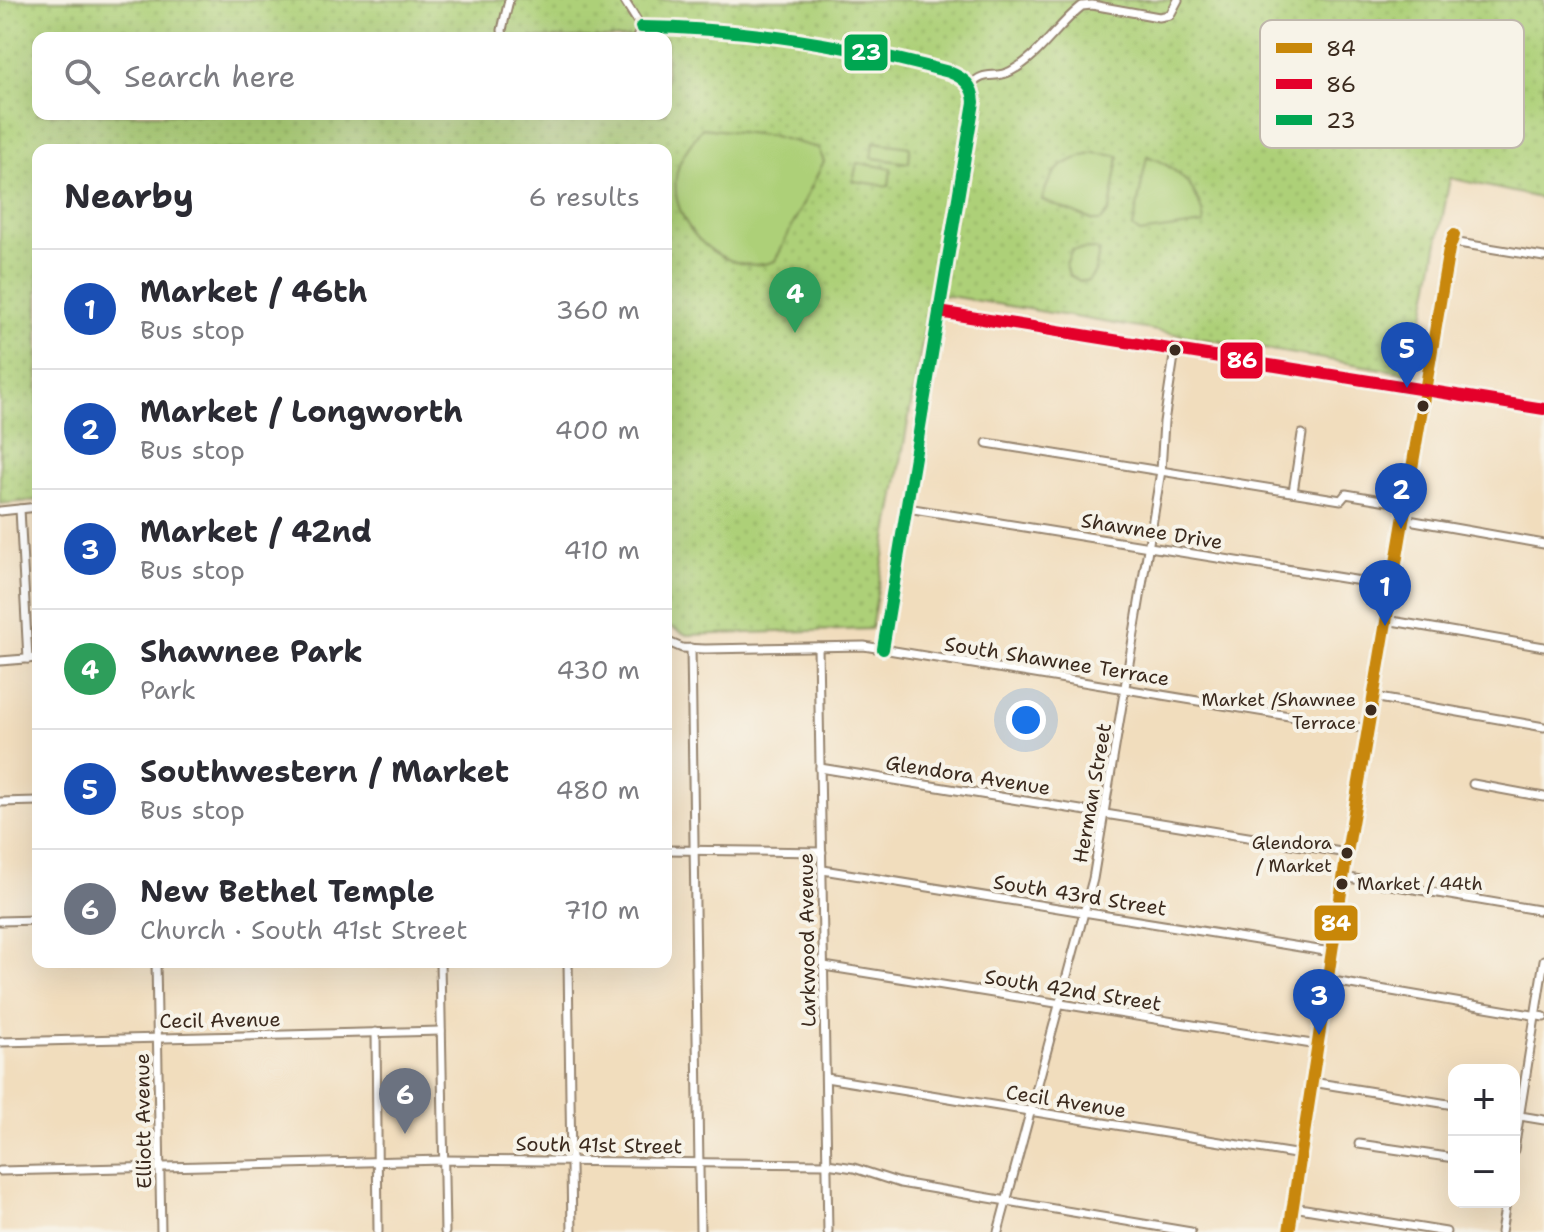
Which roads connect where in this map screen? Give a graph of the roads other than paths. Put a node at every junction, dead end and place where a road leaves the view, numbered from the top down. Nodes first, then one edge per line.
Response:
1 (509, 0) edge
2 (624, 0) edge
3 (1178, 0) edge
4 (641, 27) junction
5 (502, 32) edge
6 (639, 32) edge
7 (970, 86) junction
8 (1544, 257) edge
9 (939, 312) junction
10 (1175, 350) junction
11 (1424, 391) junction
12 (1544, 409) edge
13 (1302, 434) dead end
14 (987, 443) dead end
15 (1161, 471) junction
16 (1293, 492) junction
17 (1405, 504) junction
18 (32, 508) edge
19 (907, 508) junction
20 (20, 509) junction
21 (0, 511) edge
22 (1403, 519) junction
23 (1544, 544) edge
24 (1149, 547) junction
25 (1392, 586) junction
26 (1386, 620) junction
27 (672, 643) edge
28 (818, 647) junction
29 (1544, 647) edge
30 (691, 648) junction
31 (883, 649) junction
32 (28, 659) junction
33 (32, 659) edge
34 (0, 661) edge
35 (1126, 689) junction
36 (1373, 697) junction
37 (1544, 727) edge
38 (1368, 729) junction
39 (820, 768) junction
40 (1473, 784) dead end
41 (1544, 797) edge
42 (32, 801) edge
43 (0, 802) edge
44 (1105, 813) junction
45 (672, 850) edge
46 (694, 850) junction
47 (822, 852) junction
48 (1347, 853) junction
49 (823, 870) junction
50 (1343, 877) junction
51 (1544, 911) edge
52 (1084, 912) junction
53 (32, 920) edge
54 (0, 921) edge
55 (1331, 952) junction
56 (1544, 960) edge
57 (824, 966) junction
58 (156, 968) edge
59 (440, 968) edge
60 (568, 968) edge
61 (1327, 980) junction
62 (1059, 1004) junction
63 (1540, 1016) edge
64 (441, 1031) junction
65 (376, 1032) junction
66 (157, 1038) junction
67 (0, 1042) edge
68 (1318, 1045) junction
69 (826, 1078) junction
70 (1312, 1082) junction
71 (1520, 1103) edge
72 (1448, 1104) edge
73 (1030, 1112) junction
74 (1520, 1116) edge
75 (1544, 1120) edge
76 (1359, 1144) dead end
77 (1301, 1155) junction
78 (1448, 1157) edge
79 (443, 1160) junction
80 (571, 1161) junction
81 (377, 1162) junction
82 (699, 1162) junction
83 (827, 1164) junction
84 (160, 1167) junction
85 (0, 1171) edge
86 (1006, 1201) junction
87 (1293, 1207) junction
88 (1505, 1208) edge
89 (161, 1232) edge
90 (378, 1232) edge
91 (445, 1232) edge
92 (572, 1232) edge
93 (700, 1232) edge
94 (828, 1232) edge
95 (998, 1232) edge
96 (1191, 1232) edge
97 (1289, 1232) edge
98 (1446, 1232) edge
99 (1501, 1232) edge

1 - 5 street
2 - 4 street
3 - 7 street
4 - 6 street
4 - 7 street
7 - 9 street
8 - 11 street
9 - 10 street
9 - 19 street
10 - 11 street
10 - 15 street, Herman Street
11 - 12 street
11 - 17 street
13 - 16 street
14 - 15 street
15 - 16 street
15 - 24 street, Herman Street
16 - 17 street
17 - 22 street
18 - 20 street
19 - 24 street, Shawnee Drive
19 - 31 street
20 - 21 street
20 - 32 street
22 - 23 street
22 - 25 street
24 - 25 street, Shawnee Drive
24 - 35 street, Herman Street
25 - 26 street
26 - 29 street
26 - 36 street
27 - 30 street, South Shawnee Terrace
28 - 30 street, South Shawnee Terrace
28 - 31 street, South Shawnee Terrace
28 - 39 street, Larkwood Avenue
30 - 46 street
31 - 35 street, South Shawnee Terrace
32 - 33 street
32 - 34 street
35 - 38 street, South Shawnee Terrace
35 - 44 street, Herman Street
36 - 37 street
36 - 38 street
38 - 48 street
39 - 44 street, Glendora Avenue
39 - 47 street, Larkwood Avenue
40 - 41 street
42 - 43 street
44 - 48 street, Glendora Avenue
44 - 52 street, Herman Street
45 - 46 street
46 - 47 street
46 - 82 street
47 - 49 street, Larkwood Avenue
48 - 50 street
49 - 52 street, South 43rd Street
49 - 57 street, Larkwood Avenue
50 - 51 street
50 - 55 street
52 - 55 street, South 43rd Street
52 - 62 street, Herman Street
53 - 54 street
55 - 61 street
56 - 63 street
57 - 62 street, South 42nd Street
57 - 69 street, Larkwood Avenue
58 - 66 street, Elliott Avenue
59 - 64 street
60 - 80 street
61 - 63 street
61 - 68 street
62 - 68 street, South 42nd Street
62 - 73 street, Herman Street
63 - 71 street
64 - 65 street, Cecil Avenue
64 - 79 street
65 - 66 street, Cecil Avenue
65 - 81 street
66 - 67 street, Cecil Avenue
66 - 84 street, Elliott Avenue
68 - 70 street
69 - 73 street, Cecil Avenue
69 - 83 street, Larkwood Avenue
70 - 72 street
70 - 77 street
73 - 77 street, Cecil Avenue
73 - 86 street, Herman Street
74 - 75 street
76 - 78 street
77 - 87 street
79 - 80 street, South 41st Street
79 - 81 street, South 41st Street
79 - 91 street
80 - 82 street, South 41st Street
80 - 92 street
81 - 84 street, South 41st Street
81 - 90 street
82 - 83 street, South 41st Street
82 - 93 street
83 - 86 street, South 41st Street
83 - 94 street, Larkwood Avenue
84 - 85 street, South 41st Street
84 - 89 street, Elliott Avenue
86 - 95 street, Herman Street
86 - 96 street, South 41st Street
87 - 97 street
87 - 98 street
88 - 99 street

